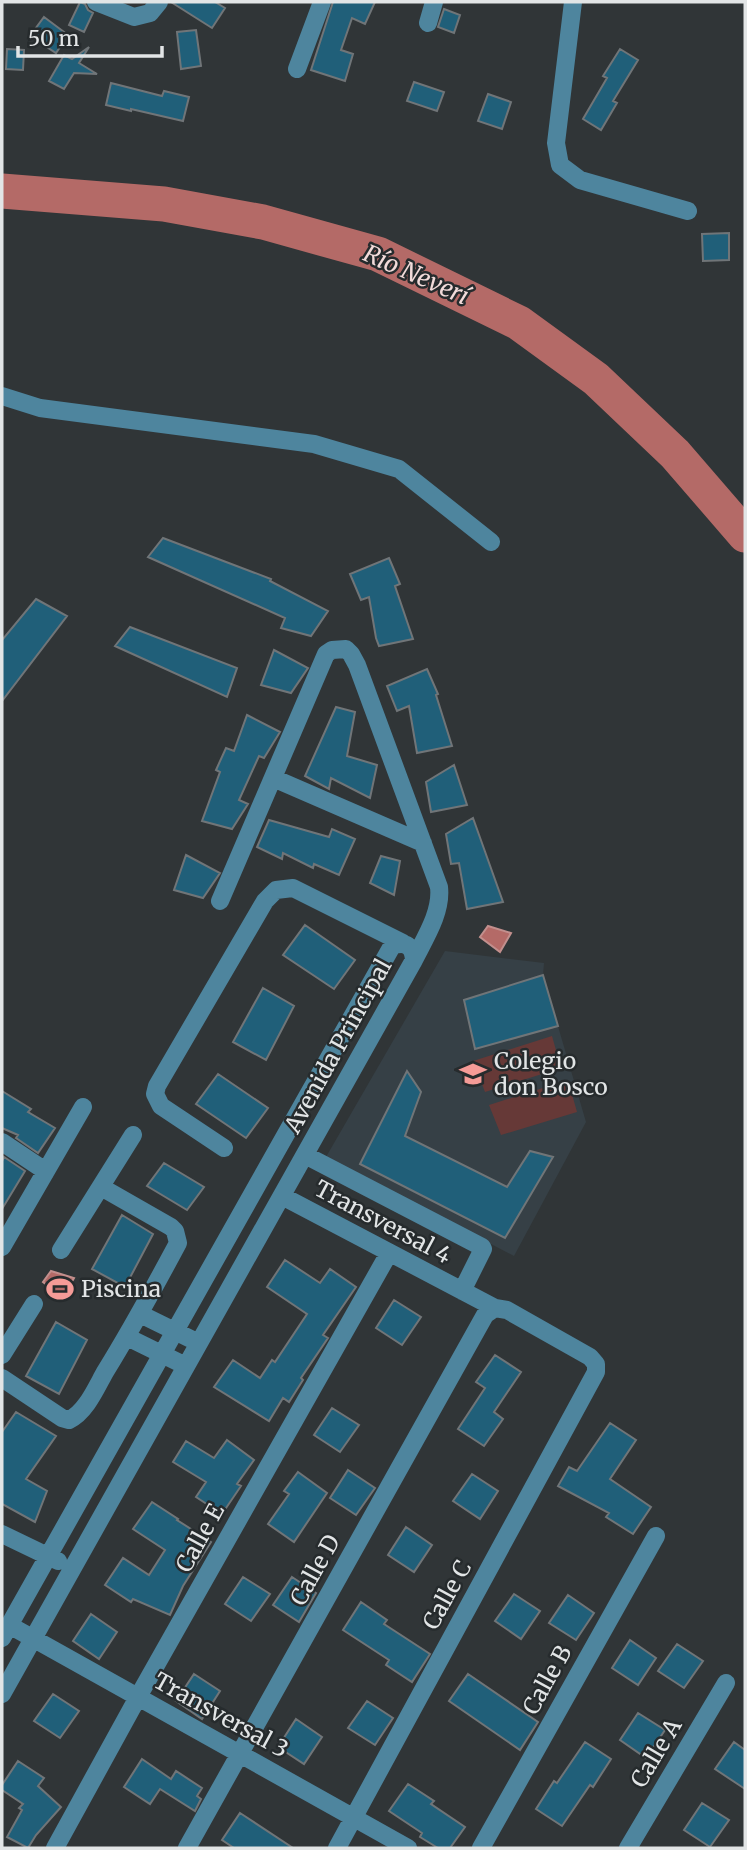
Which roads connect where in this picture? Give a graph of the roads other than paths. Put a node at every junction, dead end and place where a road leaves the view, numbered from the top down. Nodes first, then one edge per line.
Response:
1 (96, 2) edge
2 (159, 2) edge
3 (322, 2) edge
4 (434, 2) edge
5 (573, 2) edge
6 (428, 23) dead end
7 (297, 69) dead end
8 (688, 211) dead end
9 (2, 396) edge
10 (491, 542) dead end
11 (272, 778) junction
12 (423, 843) junction
13 (220, 901) dead end
14 (403, 943) junction
15 (414, 960) junction
16 (83, 1107) dead end
17 (134, 1135) dead end
18 (2, 1142) edge
19 (224, 1148) dead end
20 (305, 1156) junction
21 (45, 1173) junction
22 (101, 1187) junction
23 (282, 1196) junction
24 (2, 1247) edge
25 (61, 1250) dead end
26 (389, 1253) junction
27 (461, 1291) junction
28 (34, 1304) dead end
29 (490, 1311) junction
30 (140, 1314) junction
31 (175, 1331) junction
32 (127, 1337) junction
33 (199, 1343) junction
34 (162, 1354) junction
35 (2, 1355) edge
36 (596, 1364) joint
37 (186, 1366) junction
38 (2, 1378) edge
39 (2, 1534) edge
40 (656, 1536) dead end
41 (47, 1556) junction
42 (72, 1568) junction
43 (5, 1631) edge
44 (33, 1638) junction
45 (726, 1683) dead end
46 (2, 1694) edge
47 (138, 1697) junction
48 (240, 1754) junction
49 (354, 1818) junction
50 (55, 1848) edge
51 (187, 1848) edge
52 (337, 1848) edge
53 (408, 1848) edge
54 (481, 1848) edge
55 (628, 1848) edge

1 - 2 street
3 - 7 street
4 - 6 street
5 - 8 street
9 - 10 street
11 - 12 street
11 - 12 street
11 - 13 street
12 - 15 street
14 - 15 street, Avenida Principal
14 - 19 street
14 - 31 street, Avenida Principal
15 - 20 street, Avenida Principal
16 - 21 street
17 - 22 street
18 - 21 street
20 - 23 street, Avenida Principal
20 - 27 street
21 - 24 street
22 - 25 street
22 - 30 street
23 - 26 street, Transversal 4
23 - 33 street, Avenida Principal
26 - 27 street, Transversal 4
26 - 47 street, Calle E
27 - 29 street, Transversal 4
28 - 35 street
29 - 36 street, Transversal 4
29 - 48 street, Calle D
30 - 31 street
30 - 32 street
31 - 33 street
31 - 34 street, Avenida Principal
32 - 34 street
32 - 38 street
33 - 37 street, Avenida Principal
34 - 37 street
34 - 41 street, Avenida Principal
36 - 49 street, Calle C
37 - 42 street, Avenida Principal
39 - 41 street
40 - 54 street, Calle B
41 - 42 street
41 - 43 street, Avenida Principal
42 - 44 street, Avenida Principal
43 - 44 street, Transversal 3
44 - 46 street, Avenida Principal
44 - 47 street, Transversal 3
45 - 55 street, Calle A
47 - 48 street, Transversal 3
47 - 50 street, Calle E
48 - 49 street, Transversal 3
48 - 51 street, Calle D
49 - 52 street, Calle C
49 - 53 street, Transversal 3

